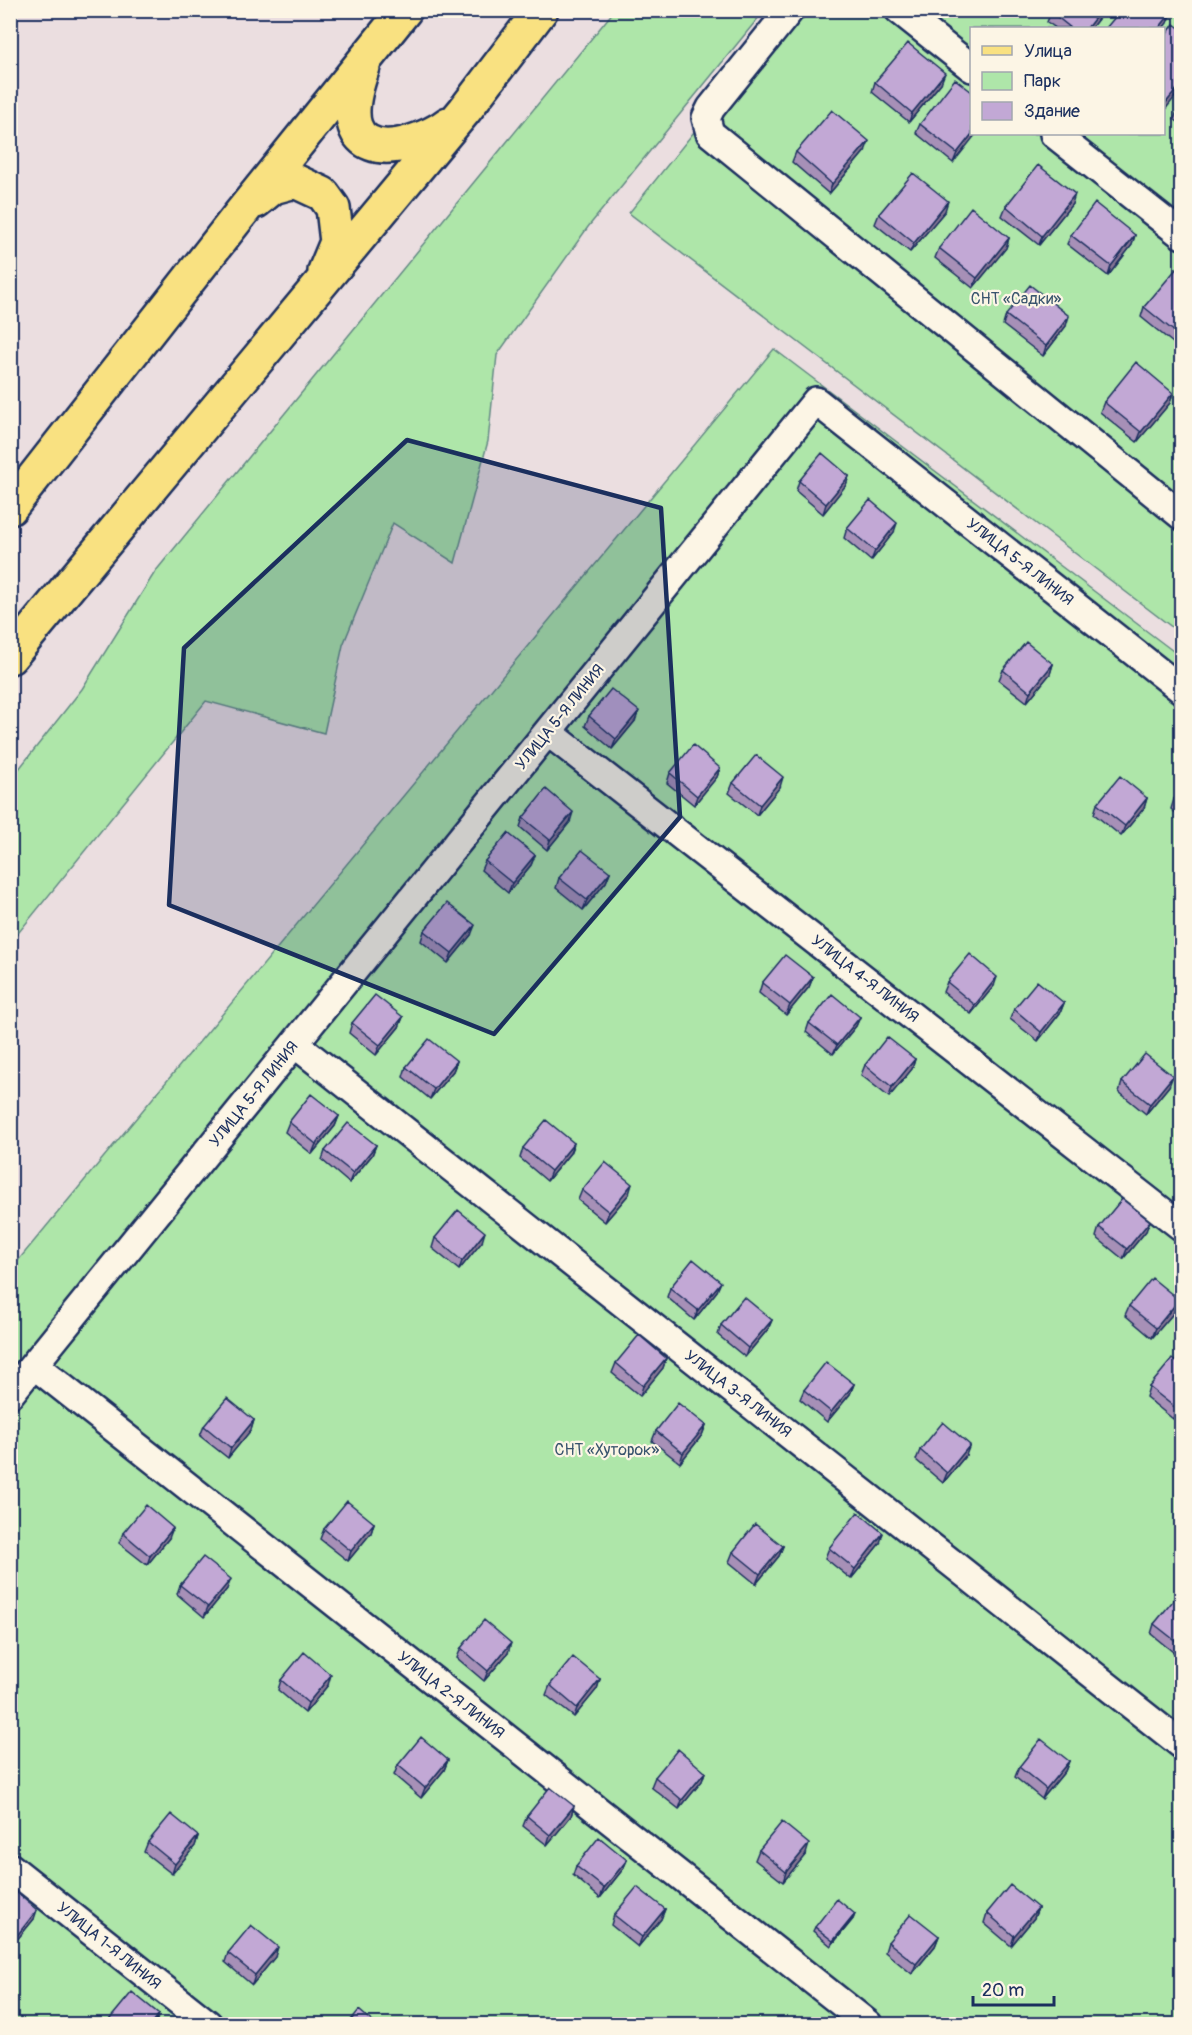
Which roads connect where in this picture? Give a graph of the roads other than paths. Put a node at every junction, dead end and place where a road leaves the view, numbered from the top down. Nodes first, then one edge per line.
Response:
1 (405, 10) edge
2 (541, 10) edge
3 (790, 10) edge
4 (899, 10) edge
5 (380, 41) junction
6 (970, 66) edge
7 (465, 110) junction
8 (1055, 135) edge
9 (238, 217) junction
10 (1182, 235) edge
11 (318, 286) junction
12 (10, 508) edge
13 (1182, 516) edge
14 (10, 657) edge
15 (1182, 690) edge
16 (548, 732) junction
17 (295, 1044) junction
18 (1182, 1227) edge
19 (34, 1365) junction
20 (10, 1394) edge
21 (1182, 1744) edge
22 (10, 1867) edge
23 (208, 2025) edge
24 (868, 2025) edge

1 - 5 main road
2 - 7 main road
3 - 13 street
4 - 6 street
5 - 7 main road
5 - 9 main road
7 - 11 main road
8 - 10 street
9 - 11 main road
9 - 12 main road
11 - 14 main road
15 - 16 street, УЛИЦА 5-Я ЛИНИЯ
16 - 17 street, УЛИЦА 5-Я ЛИНИЯ
16 - 18 street, УЛИЦА 4-Я ЛИНИЯ
17 - 19 street, УЛИЦА 5-Я ЛИНИЯ
17 - 21 street, УЛИЦА 3-Я ЛИНИЯ
19 - 20 street, УЛИЦА 5-Я ЛИНИЯ
19 - 24 street, УЛИЦА 2-Я ЛИНИЯ
22 - 23 street, УЛИЦА 1-Я ЛИНИЯ

